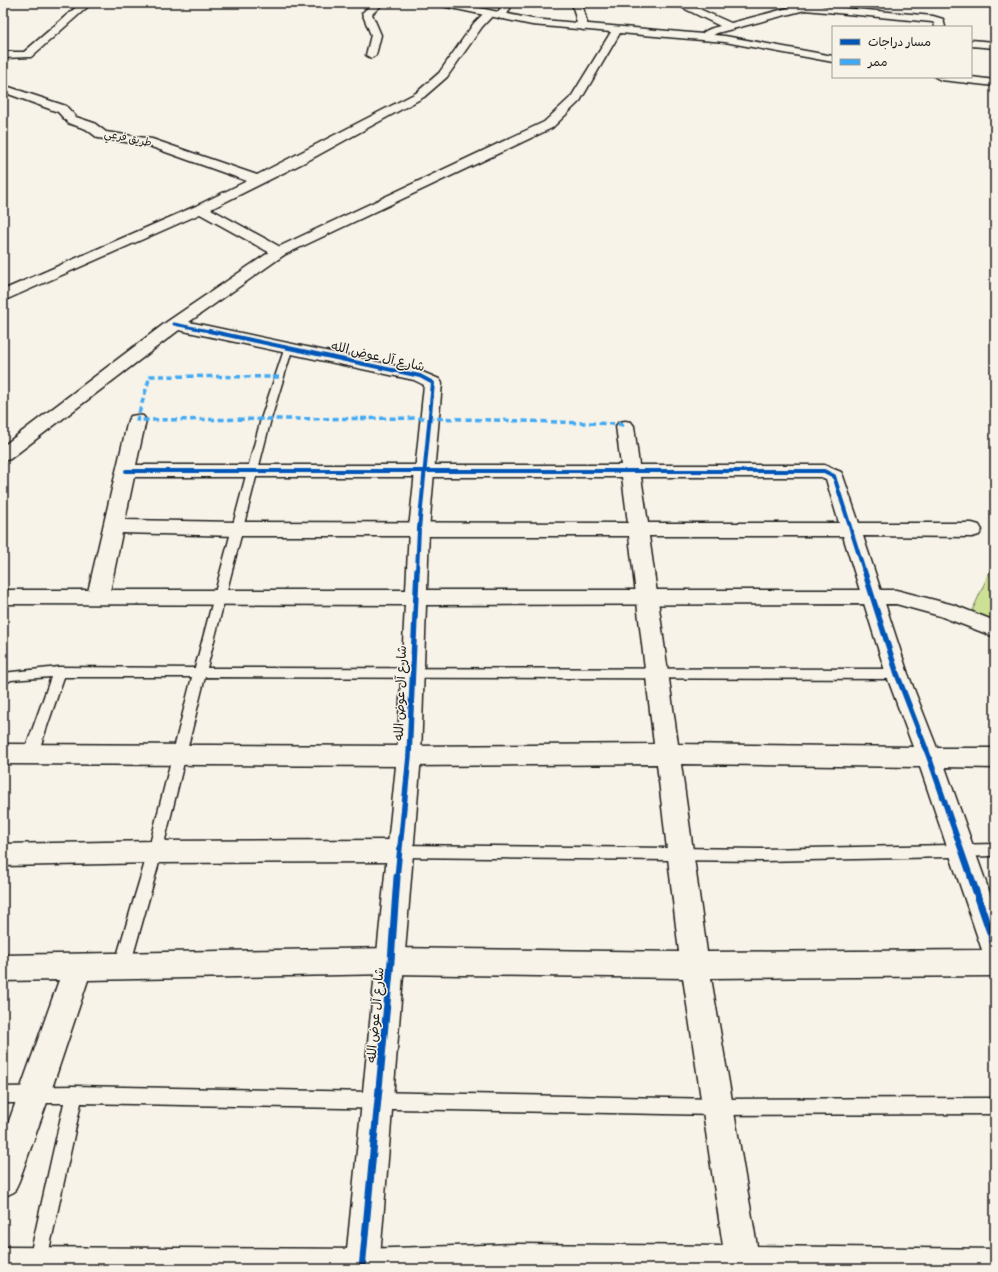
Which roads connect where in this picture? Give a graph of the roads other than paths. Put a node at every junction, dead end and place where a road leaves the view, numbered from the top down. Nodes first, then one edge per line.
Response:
1 (87, 3) edge
2 (379, 3) edge
3 (442, 3) edge
4 (508, 3) edge
5 (577, 3) edge
6 (678, 3) edge
7 (820, 3) edge
8 (803, 7) junction
9 (495, 15) junction
10 (730, 26) junction
11 (940, 26) edge
12 (583, 27) junction
13 (617, 30) junction
14 (704, 37) junction
15 (972, 43) edge
16 (995, 45) edge
17 (3, 55) edge
18 (371, 55) dead end
19 (832, 59) edge
20 (949, 78) edge
21 (995, 84) edge
22 (3, 88) edge
23 (258, 180) junction
24 (201, 209) junction
25 (279, 252) junction
26 (3, 296) edge
27 (174, 324) junction
28 (289, 347) junction
29 (137, 420) dead end
30 (625, 426) dead end
31 (3, 455) edge
32 (254, 470) junction
33 (126, 471) junction
34 (631, 471) junction
35 (424, 472) junction
36 (114, 526) junction
37 (237, 529) junction
38 (419, 529) junction
39 (638, 529) junction
40 (851, 529) junction
41 (972, 530) dead end
42 (98, 596) junction
43 (647, 596) junction
44 (3, 597) edge
45 (873, 597) junction
46 (218, 598) junction
47 (415, 598) junction
48 (995, 629) edge
49 (59, 672) junction
50 (412, 672) junction
51 (201, 673) junction
52 (658, 673) junction
53 (898, 674) junction
54 (3, 680) edge
55 (31, 753) junction
56 (3, 754) edge
57 (180, 754) junction
58 (669, 754) junction
59 (409, 756) junction
60 (929, 758) junction
61 (995, 758) edge
62 (961, 850) junction
63 (995, 850) edge
64 (399, 851) junction
65 (155, 852) junction
66 (682, 853) junction
67 (3, 855) edge
68 (995, 947) edge
69 (391, 961) junction
70 (995, 963) edge
71 (695, 965) junction
72 (78, 966) junction
73 (122, 966) junction
74 (3, 968) edge
75 (35, 1094) junction
76 (74, 1094) junction
77 (3, 1095) edge
78 (378, 1099) junction
79 (995, 1106) edge
80 (718, 1107) junction
81 (3, 1180) edge
82 (3, 1264) edge
83 (744, 1266) edge
84 (995, 1266) edge
85 (37, 1267) edge
86 (362, 1267) edge

1 - 17 street
2 - 18 street
3 - 9 street
4 - 9 street
5 - 12 street
6 - 10 street
7 - 8 street
8 - 10 street
8 - 11 street
9 - 12 street
9 - 23 street
10 - 14 street
12 - 13 street
13 - 14 street
13 - 25 street
14 - 19 street
15 - 16 street
20 - 21 street
22 - 23 street, طريق فرعي
23 - 24 street
24 - 25 street
24 - 26 street
25 - 27 street
27 - 28 street, شارع آل عوض الله
27 - 31 street
28 - 32 lane
28 - 35 street, شارع آل عوض الله
29 - 33 street
30 - 34 street
32 - 33 street
32 - 35 street
32 - 37 lane
33 - 36 street
34 - 35 street
34 - 39 street
34 - 40 street
35 - 38 street, شارع آل عوض الله
36 - 37 street
36 - 42 street
37 - 38 street
37 - 46 lane
38 - 39 street
38 - 47 street, شارع آل عوض الله
39 - 40 street
39 - 43 street
40 - 41 street
40 - 45 street
42 - 44 street
42 - 46 street
43 - 45 street
43 - 47 street
43 - 52 street
45 - 48 street
45 - 53 street
46 - 47 street
46 - 51 lane
47 - 50 street, شارع آل عوض الله
49 - 51 lane
49 - 54 lane
49 - 55 lane
50 - 51 lane
50 - 52 lane
50 - 59 street, شارع آل عوض الله
51 - 57 lane
52 - 53 lane
52 - 58 street
53 - 60 street
55 - 56 street
55 - 57 street
57 - 59 street
57 - 65 lane
58 - 59 street
58 - 60 street
58 - 66 street
59 - 64 street, شارع آل عوض الله
60 - 61 street
60 - 62 street
62 - 63 lane
62 - 66 lane
62 - 68 street
64 - 65 street
64 - 66 lane
64 - 69 street, شارع آل عوض الله
65 - 67 street
65 - 73 lane
66 - 71 street
69 - 71 street
69 - 73 street
69 - 78 street, شارع آل عوض الله
70 - 71 street
71 - 80 street
72 - 73 street
72 - 74 street
72 - 75 street
75 - 76 lane
75 - 77 lane
75 - 81 street
76 - 78 lane
76 - 85 lane
78 - 80 lane
78 - 86 street, شارع آل عوض الله
79 - 80 lane
80 - 83 street
82 - 85 street
83 - 84 street
83 - 86 street
85 - 86 street

